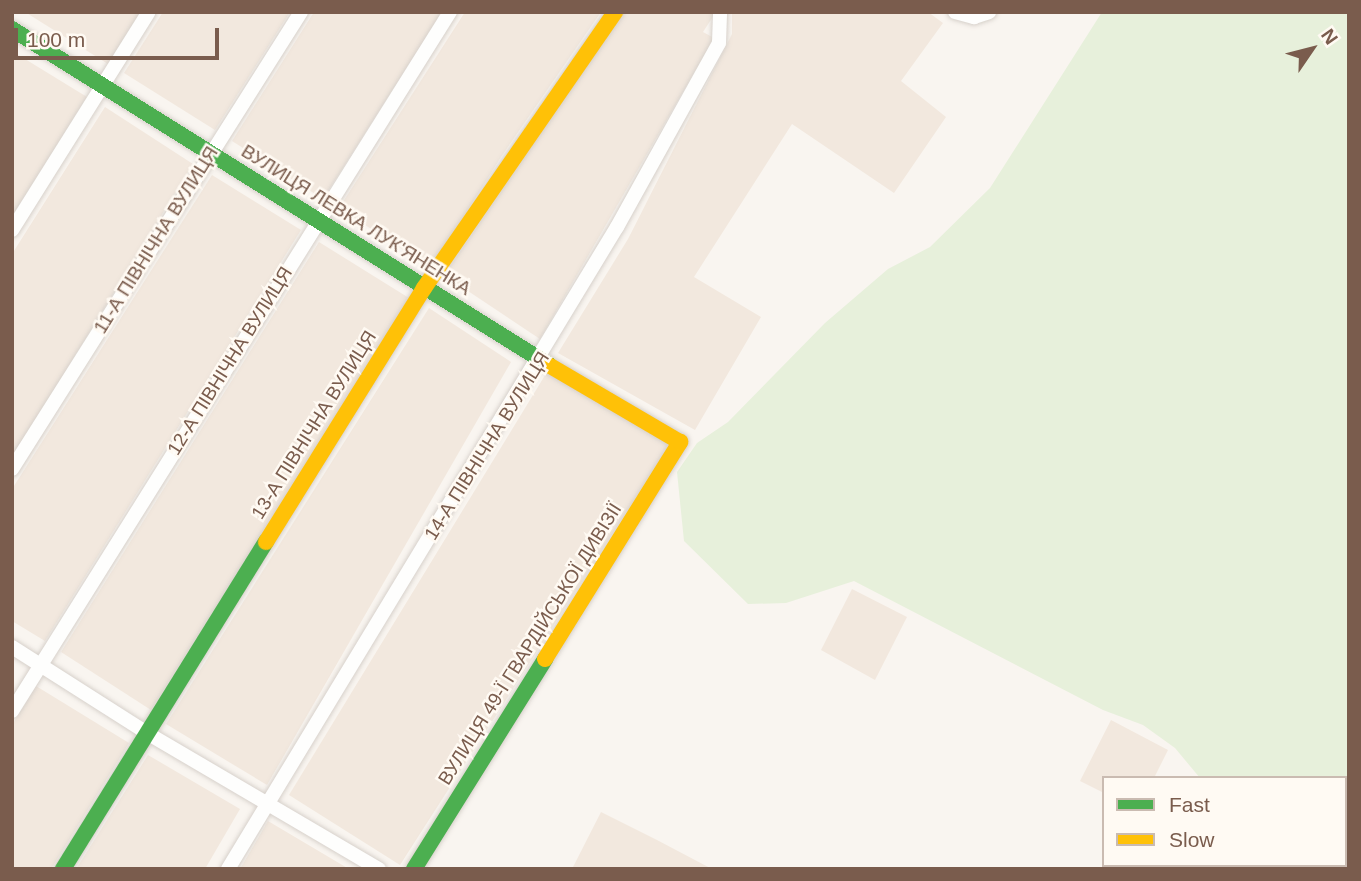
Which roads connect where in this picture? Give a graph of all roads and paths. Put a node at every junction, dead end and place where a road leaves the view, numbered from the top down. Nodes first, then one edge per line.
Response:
1 (149, 12) edge
2 (300, 12) edge
3 (450, 12) edge
4 (615, 12) edge
5 (720, 12) edge
6 (956, 12) edge
7 (989, 12) edge
8 (12, 29) edge
9 (103, 86) junction
10 (211, 154) junction
11 (318, 218) junction
12 (12, 230) edge
13 (424, 288) junction
14 (540, 359) junction
15 (680, 442) joint
16 (12, 469) edge
17 (12, 647) edge
18 (41, 665) junction
19 (12, 711) edge
20 (147, 733) junction
21 (267, 802) junction
22 (63, 869) edge
23 (228, 869) edge
24 (379, 869) edge
25 (414, 869) edge

1 - 9 street
2 - 10 street, 11-А ПІВНІЧНА ВУЛИЦЯ
3 - 11 street, 12-А ПІВНІЧНА ВУЛИЦЯ
4 - 13 street, 13-А ПІВНІЧНА ВУЛИЦЯ
5 - 14 street, 14-А ПІВНІЧНА ВУЛИЦЯ
6 - 7 street
8 - 9 street, ВУЛИЦЯ ЛЕВКА ЛУК'ЯНЕНКА
9 - 10 street, ВУЛИЦЯ ЛЕВКА ЛУК'ЯНЕНКА
9 - 12 street
10 - 11 street, ВУЛИЦЯ ЛЕВКА ЛУК'ЯНЕНКА
10 - 16 street, 11-А ПІВНІЧНА ВУЛИЦЯ
11 - 13 street, ВУЛИЦЯ ЛЕВКА ЛУК'ЯНЕНКА
11 - 18 street, 12-А ПІВНІЧНА ВУЛИЦЯ
13 - 14 street, ВУЛИЦЯ ЛЕВКА ЛУК'ЯНЕНКА
13 - 20 street, 13-А ПІВНІЧНА ВУЛИЦЯ
14 - 15 street, ВУЛИЦЯ ЛЕВКА ЛУК'ЯНЕНКА
14 - 21 street, 14-А ПІВНІЧНА ВУЛИЦЯ
15 - 25 street, ВУЛИЦЯ 49-Ї ГВАРДІЙСЬКОЇ ДИВІЗІЇ
17 - 18 street
18 - 19 street, 12-А ПІВНІЧНА ВУЛИЦЯ
18 - 20 street
20 - 21 street
20 - 22 street, 13-А ПІВНІЧНА ВУЛИЦЯ
21 - 23 street, 14-А ПІВНІЧНА ВУЛИЦЯ
21 - 24 street

